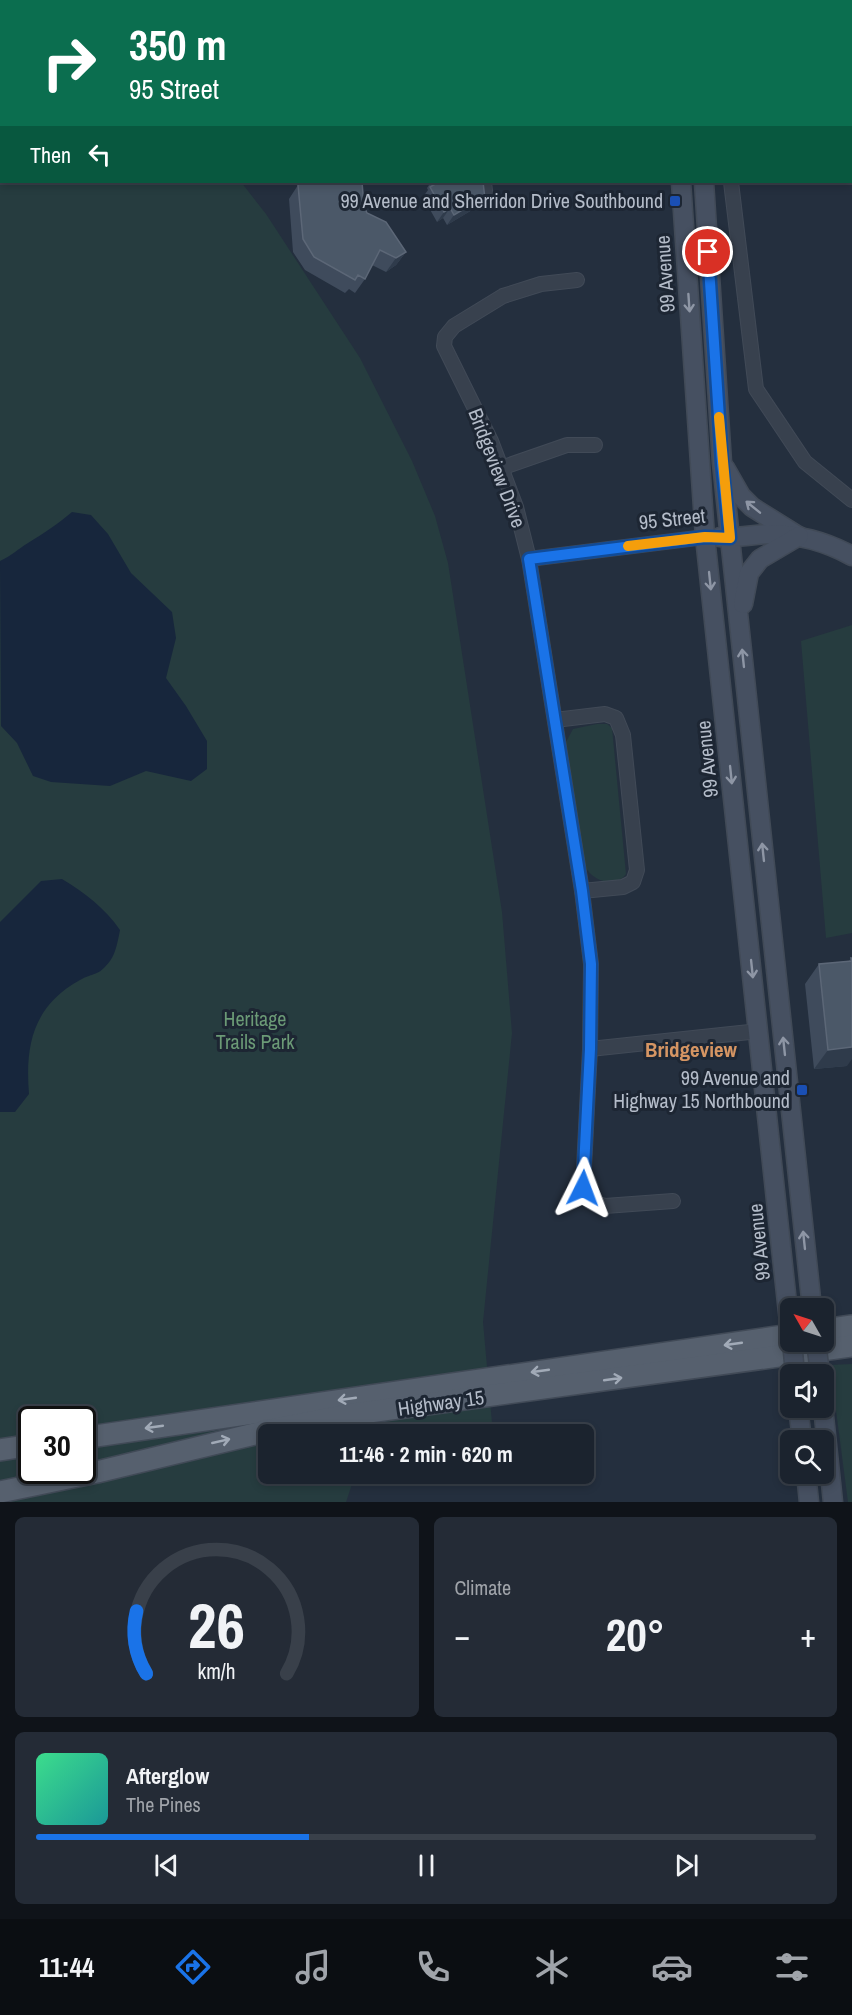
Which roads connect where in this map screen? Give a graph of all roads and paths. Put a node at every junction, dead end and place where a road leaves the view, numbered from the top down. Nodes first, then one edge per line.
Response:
1 (484, 183) edge
2 (681, 183) edge
3 (704, 183) edge
4 (731, 183) edge
5 (486, 199) edge
6 (577, 280) dead end
7 (595, 446) dead end
8 (722, 463) junction
9 (501, 468) junction
10 (852, 500) edge
11 (799, 536) junction
12 (705, 537) junction
13 (730, 538) junction
14 (852, 556) edge
15 (529, 559) junction
16 (739, 623) junction
17 (555, 720) junction
18 (582, 891) junction
19 (759, 1031) junction
20 (590, 1049) junction
21 (673, 1201) dead end
22 (788, 1298) edge
23 (810, 1298) edge
24 (852, 1326) edge
25 (834, 1329) edge
26 (780, 1336) edge
27 (852, 1346) edge
28 (824, 1418) edge
29 (96, 1436) edge
30 (18, 1447) edge
31 (0, 1450) edge
32 (807, 1484) edge
33 (0, 1492) edge
34 (809, 1502) edge
35 (833, 1502) edge

1 - 5 street
2 -> 12 main road, 99 Avenue
3 - 8 main road
4 - 10 street
6 - 9 street, Bridgeview Drive
7 - 9 street
11 -> 8 main road
8 - 13 main road
9 - 15 street, Bridgeview Drive
11 - 13 main road, 95 Street
11 - 14 main road, 95 Street
11 - 16 main road
12 - 13 main road, 95 Street
12 - 15 street, 95 Street
12 -> 19 main road, 99 Avenue
13 - 16 main road
15 - 17 street, Bridgeview Drive
23 -> 16 main road
17 - 18 street, Bridgeview Drive
17 - 18 street
18 - 20 street, Bridgeview Drive
19 - 20 street
19 - 22 main road, 99 Avenue
20 - 21 street, Bridgeview Drive
24 - 25 main road
26 -> 29 main road, Highway 15
33 -> 27 main road, Highway 15
28 - 35 main road
30 - 31 main road
32 - 34 main road

